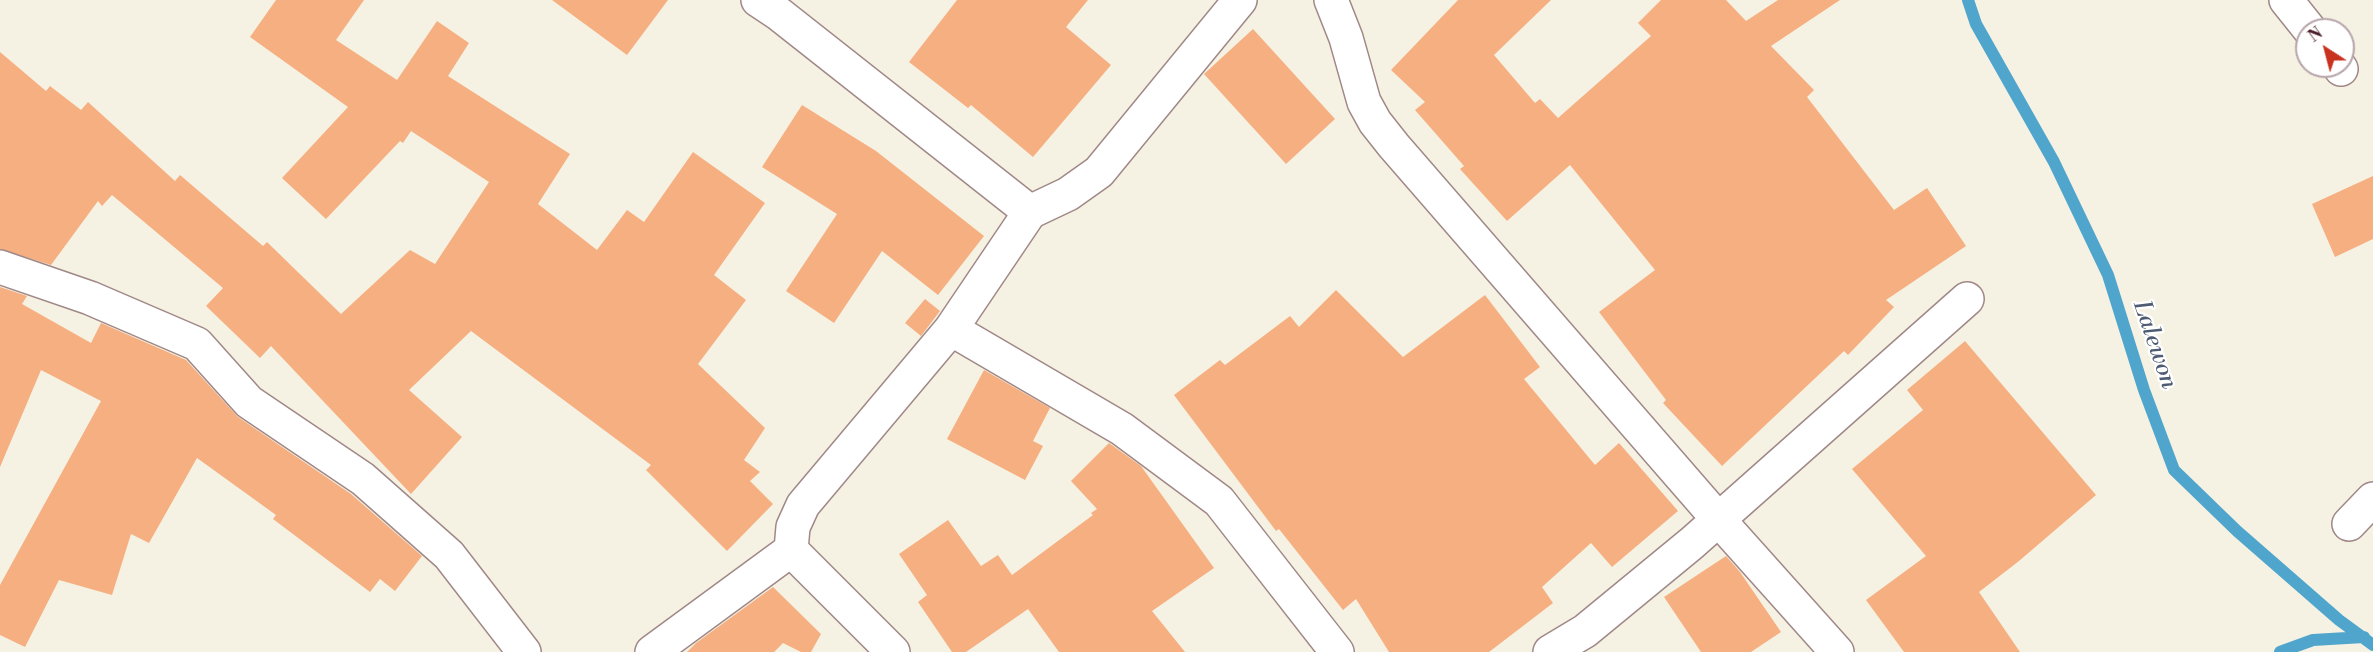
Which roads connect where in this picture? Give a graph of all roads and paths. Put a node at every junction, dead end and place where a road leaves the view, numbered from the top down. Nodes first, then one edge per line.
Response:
1 (758, 0) edge
2 (1240, 0) edge
3 (1331, 0) edge
4 (2289, 1) edge
5 (2301, 18) edge
6 (1030, 212) junction
7 (0, 267) edge
8 (1967, 298) dead end
9 (951, 329) junction
10 (2373, 499) edge
11 (1718, 519) junction
12 (2349, 524) dead end
13 (791, 550) junction
14 (524, 652) edge
15 (652, 652) edge
16 (893, 652) edge
17 (1337, 652) edge
18 (1550, 652) edge
19 (1837, 652) edge

1 - 6 street
2 - 6 street
3 - 11 street
4 - 5 street
6 - 9 street
7 - 14 street
8 - 11 street
9 - 13 street
9 - 17 street
10 - 12 street
11 - 18 street
11 - 19 street
13 - 15 street
13 - 16 street

